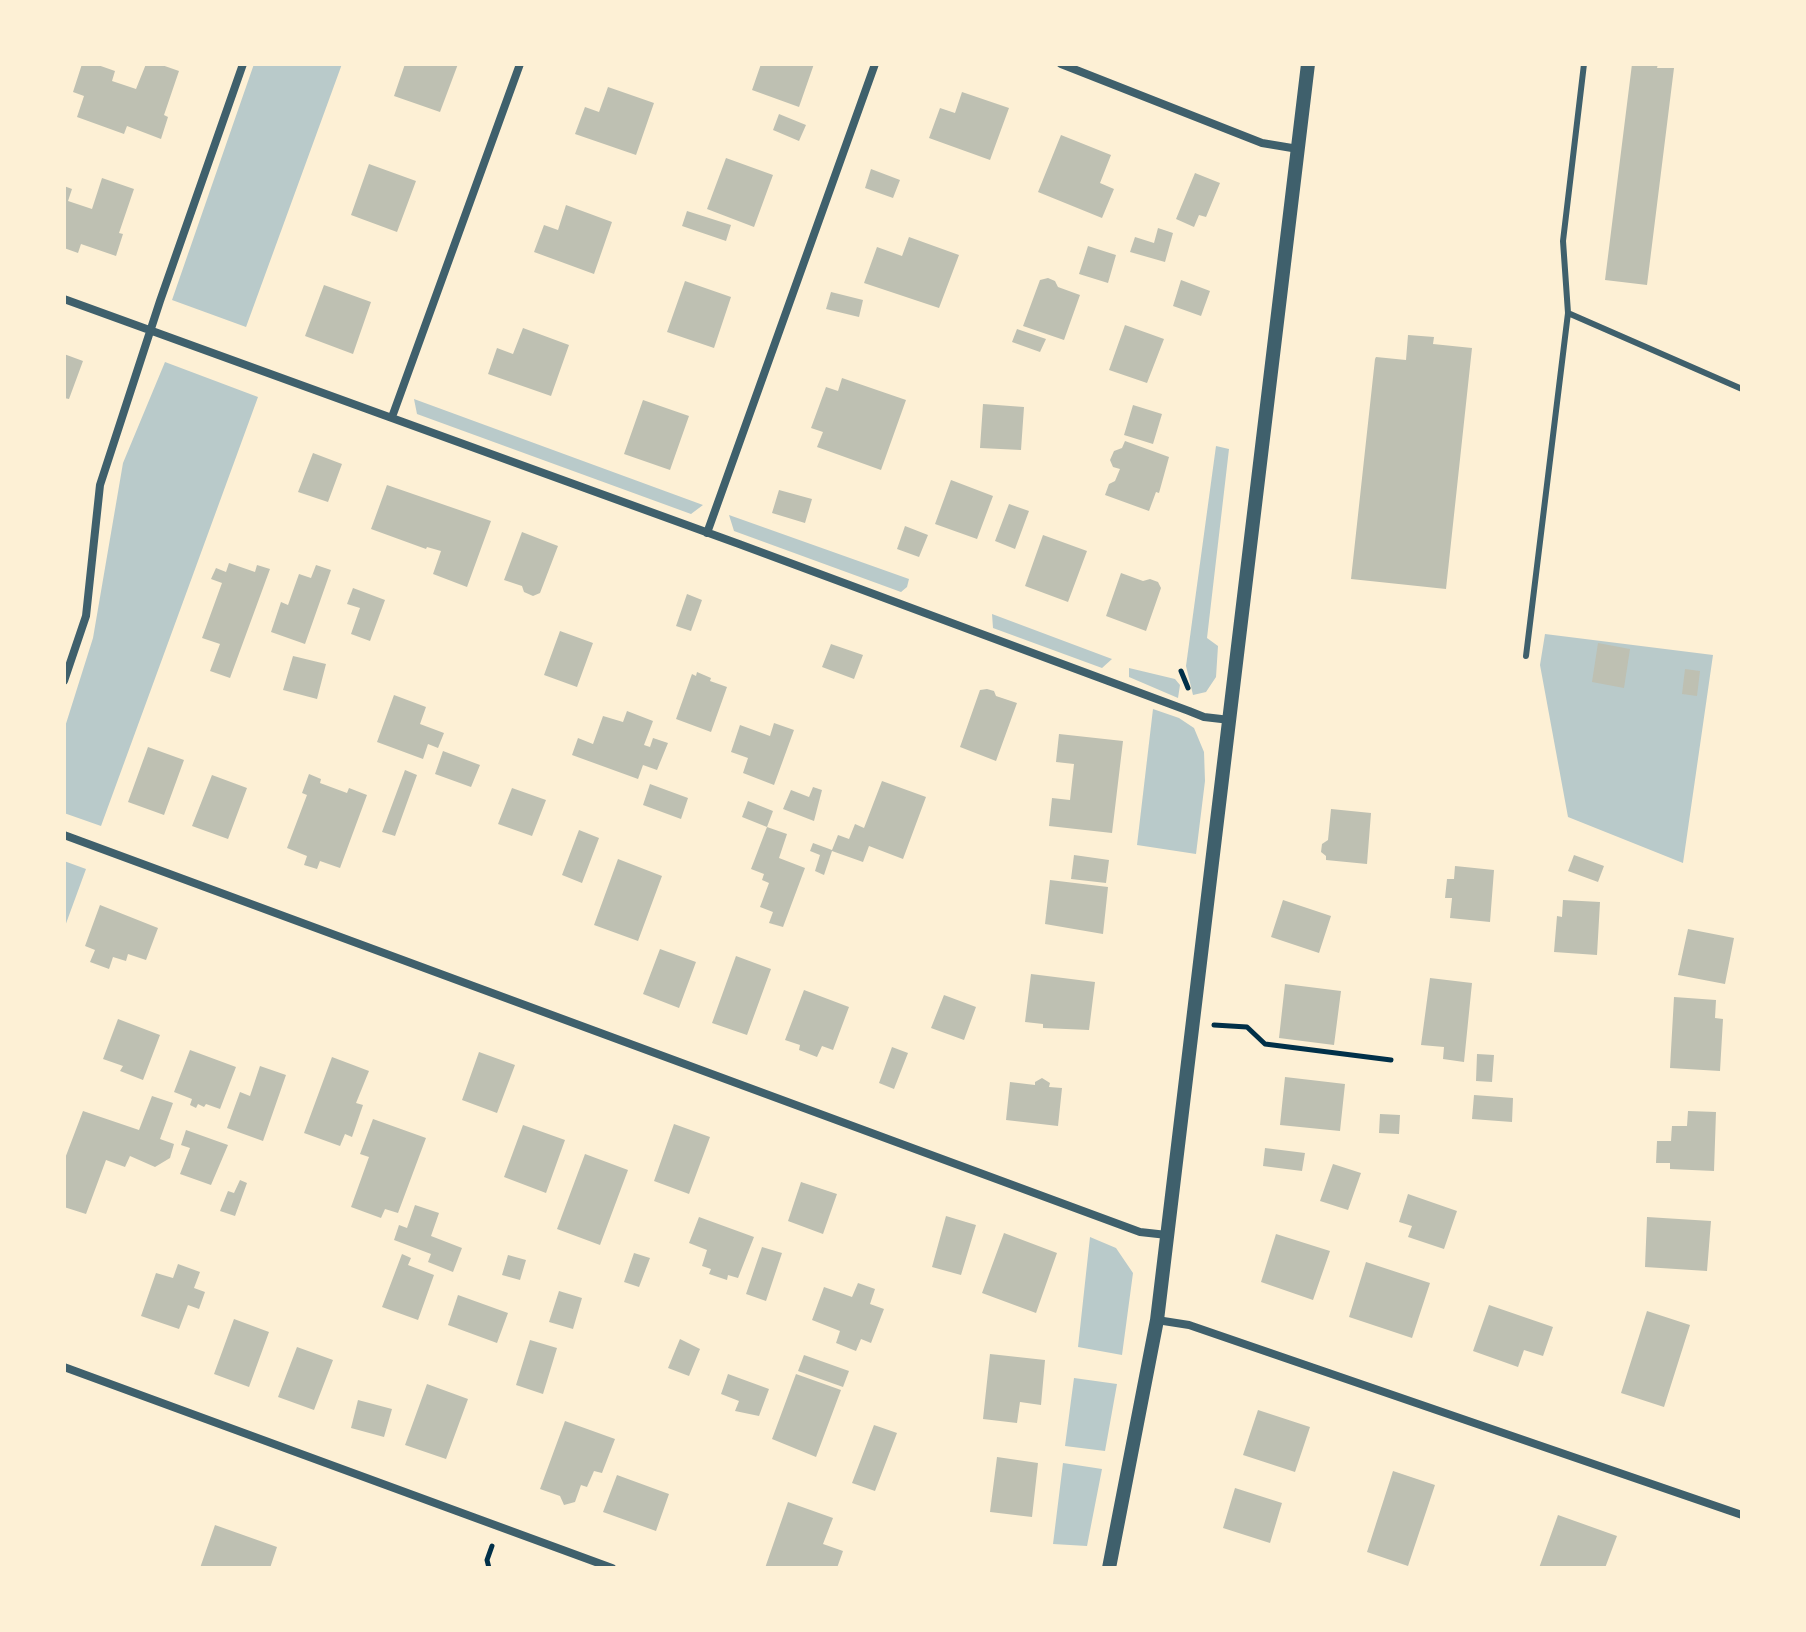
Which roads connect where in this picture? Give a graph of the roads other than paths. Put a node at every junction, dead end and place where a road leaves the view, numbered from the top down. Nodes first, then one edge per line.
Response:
1 (243, 64) edge
2 (520, 64) edge
3 (875, 64) edge
4 (1061, 64) edge
5 (1308, 64) edge
6 (1584, 64) edge
7 (1298, 149) junction
8 (64, 299) edge
9 (1568, 313) junction
10 (151, 329) junction
11 (1742, 389) edge
12 (392, 417) junction
13 (707, 533) junction
14 (1526, 656) dead end
15 (64, 681) edge
16 (1230, 720) junction
17 (64, 835) edge
18 (1167, 1235) junction
19 (1157, 1320) junction
20 (64, 1367) edge
21 (1742, 1515) edge
22 (612, 1568) edge
23 (1109, 1568) edge

1 - 10 street
2 - 12 street
3 - 13 street
4 - 7 street
5 - 7 street
6 - 9 lane
7 - 16 street
8 - 10 street
9 - 11 lane
9 - 14 lane
10 - 12 street
10 - 15 street
12 - 13 street
13 - 16 street
16 - 18 street
17 - 18 street
18 - 19 street
19 - 21 street
19 - 23 street
20 - 22 street

